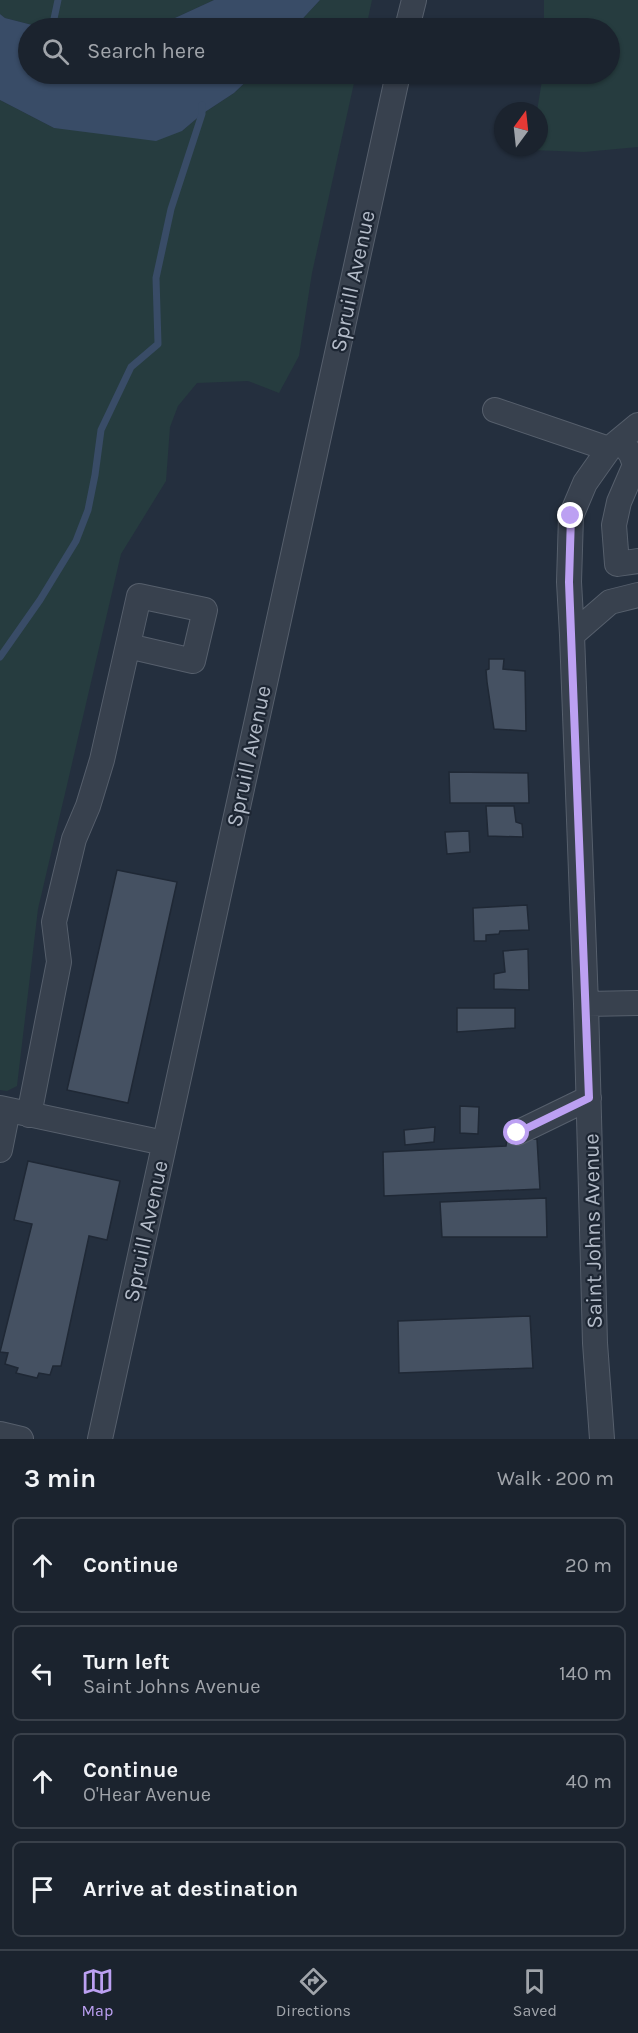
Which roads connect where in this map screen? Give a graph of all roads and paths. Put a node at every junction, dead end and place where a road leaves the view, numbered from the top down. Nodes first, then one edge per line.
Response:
1 (414, 0) edge
2 (410, 18) edge
3 (396, 84) edge
4 (495, 410) dead end
5 (622, 438) edge
6 (638, 561) edge
7 (638, 595) edge
8 (572, 634) junction
9 (128, 646) dead end
10 (638, 1003) edge
11 (586, 1004) junction
12 (589, 1098) junction
13 (12, 1111) edge
14 (517, 1133) dead end
15 (164, 1143) junction
16 (0, 1150) edge
17 (0, 1434) edge
18 (21, 1439) edge
19 (100, 1439) edge
20 (602, 1439) edge

1 - 2 street
3 - 15 street, Spruill Avenue
4 - 5 street
5 - 6 street
5 - 8 street, Saint Johns Avenue
7 - 8 street
8 - 11 street, Saint Johns Avenue
9 - 13 street
10 - 11 street
11 - 12 street, Saint Johns Avenue
12 - 14 street
12 - 20 street, Saint Johns Avenue
13 - 15 street
13 - 16 street
15 - 19 street, Spruill Avenue
17 - 18 street

